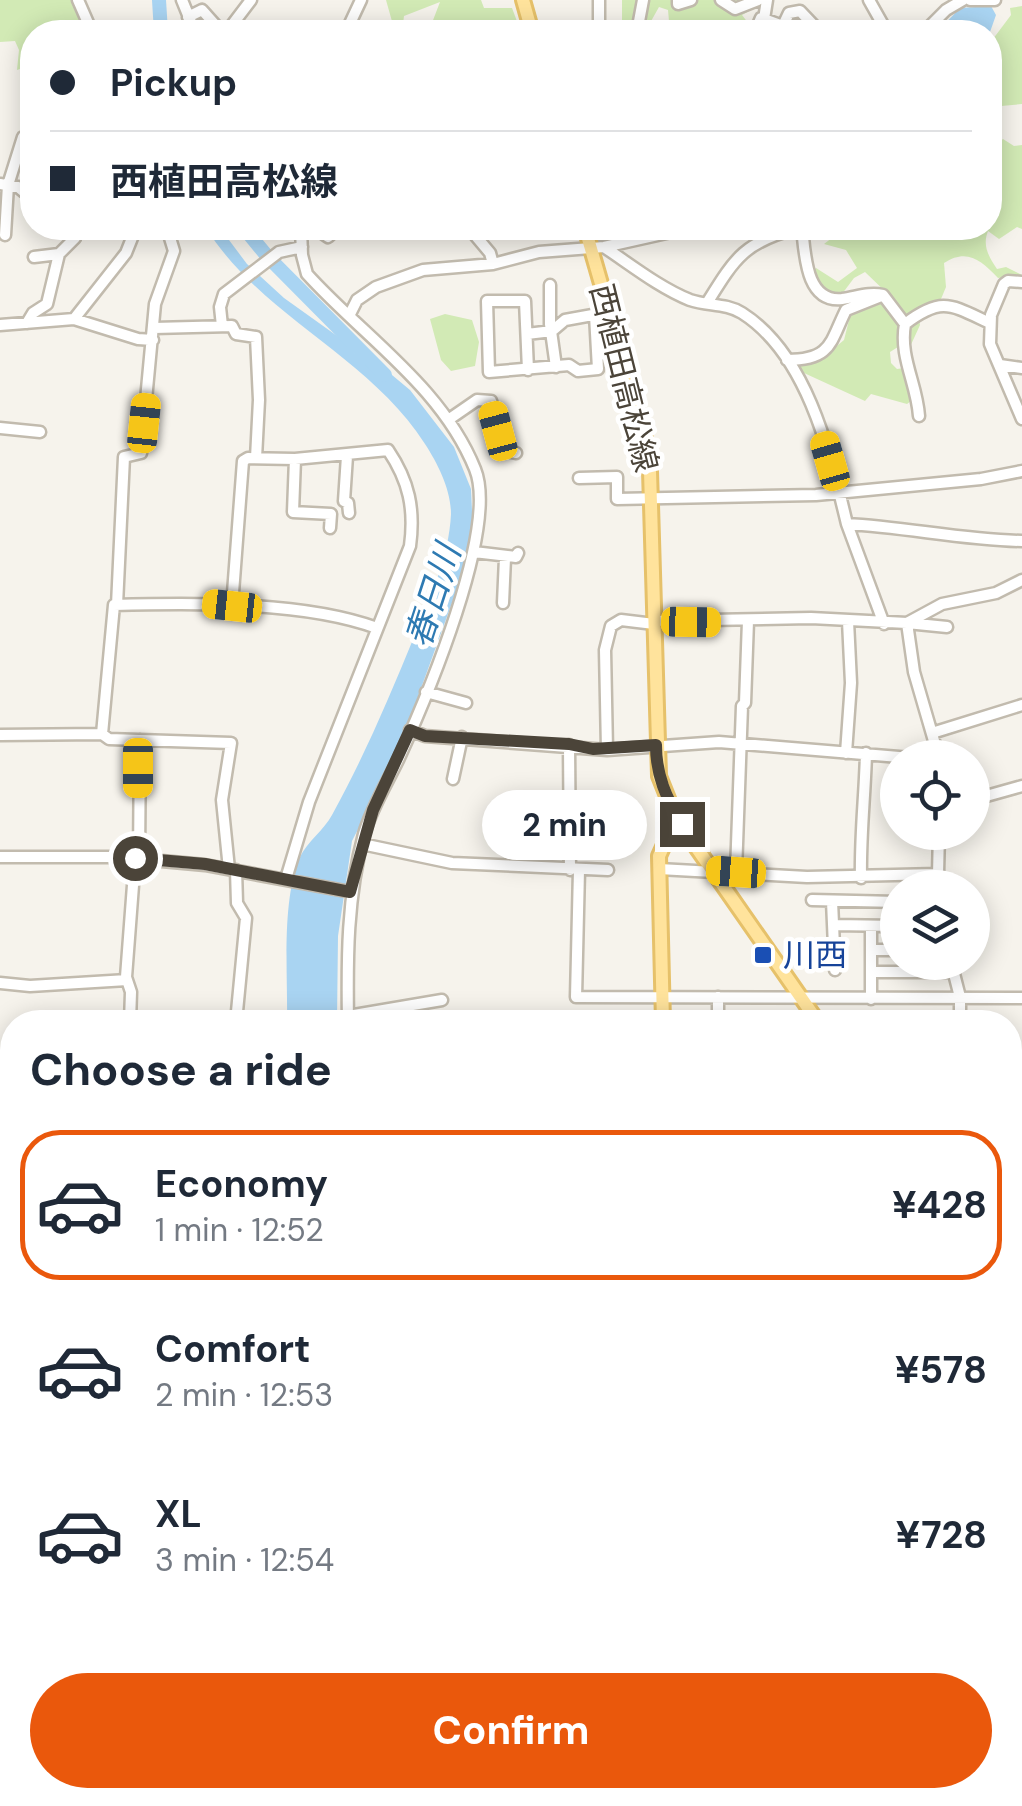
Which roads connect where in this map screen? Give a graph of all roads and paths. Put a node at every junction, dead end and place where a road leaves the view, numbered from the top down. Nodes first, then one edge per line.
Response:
1 (182, 0) edge
2 (251, 0) edge
3 (678, 0) edge
4 (692, 0) edge
5 (721, 0) edge
6 (758, 0) edge
7 (767, 0) edge
8 (967, 0) edge
9 (995, 0) edge
10 (200, 6) edge
11 (188, 17) junction
12 (764, 19) joint
13 (189, 20) edge
14 (235, 20) edge
15 (760, 20) edge
16 (936, 20) edge
17 (20, 144) edge
18 (4, 184) edge
19 (5, 235) dead end
20 (73, 240) edge
21 (131, 240) edge
22 (171, 240) edge
23 (302, 240) edge
24 (479, 240) edge
25 (575, 240) edge
26 (593, 240) edge
27 (632, 240) edge
28 (771, 240) edge
29 (802, 240) edge
30 (302, 246) junction
31 (598, 247) junction
32 (566, 251) junction
33 (59, 254) junction
34 (34, 257) dead end
35 (493, 264) junction
36 (1022, 282) edge
37 (550, 285) dead end
38 (884, 295) junction
39 (707, 303) junction
40 (350, 314) junction
41 (602, 314) junction
42 (74, 319) junction
43 (990, 322) junction
44 (28, 323) junction
45 (0, 324) edge
46 (905, 324) junction
47 (222, 326) junction
48 (552, 331) junction
49 (154, 334) junction
50 (526, 334) junction
51 (787, 360) junction
52 (1000, 366) junction
53 (556, 367) junction
54 (1022, 368) edge
55 (528, 370) junction
56 (919, 416) dead end
57 (1022, 419) edge
58 (448, 420) junction
59 (0, 428) edge
60 (40, 432) dead end
61 (516, 454) dead end
62 (347, 456) junction
63 (256, 458) junction
64 (295, 459) junction
65 (1022, 471) edge
66 (579, 478) dead end
67 (840, 493) junction
68 (651, 496) junction
69 (349, 512) dead end
70 (847, 524) junction
71 (330, 528) dead end
72 (1022, 541) edge
73 (474, 552) junction
74 (518, 553) dead end
75 (505, 558) junction
76 (1022, 581) edge
77 (503, 603) dead end
78 (117, 605) junction
79 (232, 606) junction
80 (748, 621) junction
81 (848, 621) junction
82 (654, 623) junction
83 (906, 623) junction
84 (884, 624) junction
85 (947, 626) dead end
86 (377, 628) junction
87 (426, 692) junction
88 (466, 703) dead end
89 (1022, 705) edge
90 (410, 730) junction
91 (932, 732) junction
92 (102, 734) junction
93 (0, 736) edge
94 (462, 737) junction
95 (140, 740) junction
96 (934, 740) edge
97 (569, 744) junction
98 (740, 744) junction
99 (656, 745) junction
100 (607, 750) junction
101 (846, 753) junction
102 (866, 753) junction
103 (880, 755) edge
104 (453, 779) dead end
105 (1022, 786) edge
106 (990, 795) edge
107 (682, 824) junction
108 (362, 844) junction
109 (0, 857) edge
110 (137, 859) junction
111 (233, 869) junction
112 (659, 869) junction
113 (575, 870) junction
114 (608, 870) dead end
115 (713, 870) junction
116 (736, 872) junction
117 (880, 877) edge
118 (862, 878) junction
119 (288, 879) junction
120 (349, 891) junction
121 (812, 900) dead end
122 (832, 900) junction
123 (880, 901) edge
124 (834, 925) junction
125 (872, 926) junction
126 (880, 926) edge
127 (871, 950) junction
128 (880, 950) edge
129 (834, 970) dead end
130 (880, 971) edge
131 (871, 972) junction
132 (127, 980) junction
133 (955, 980) edge
134 (0, 983) edge
135 (718, 997) junction
136 (800, 997) junction
137 (960, 997) junction
138 (1022, 998) edge
139 (663, 999) junction
140 (871, 999) junction
141 (442, 1000) dead end
142 (130, 1010) edge
143 (237, 1010) edge
144 (348, 1010) edge
145 (393, 1010) edge
146 (663, 1010) edge
147 (718, 1010) edge
148 (809, 1010) edge
149 (960, 1010) edge

1 - 11 street
2 - 14 street
3 - 4 street
5 - 6 street
7 - 12 street
8 - 9 street
8 - 16 street
10 - 11 street
11 - 13 street
12 - 15 street
17 - 18 street
18 - 19 street
20 - 33 street
21 - 42 street
22 - 49 street
23 - 30 street
24 - 35 street
25 - 32 street
26 - 31 main road, 西植田高松線
27 - 31 street
28 - 39 street
29 - 38 street
30 - 40 street
30 - 47 street
31 - 32 street
31 - 39 street
31 - 41 main road, 西植田高松線
32 - 35 street
33 - 34 street
33 - 44 street
35 - 40 street
36 - 43 street
37 - 48 street
38 - 46 street
38 - 51 street
39 - 51 street
40 - 58 street
41 - 48 street
41 - 53 street
41 - 68 main road, 西植田高松線
42 - 44 street
42 - 49 street
43 - 46 street
43 - 52 street
44 - 45 street
46 - 56 street
47 - 49 street
47 - 63 street
48 - 50 street
48 - 53 street
49 - 78 street
50 - 55 street
50 - 55 street
51 - 67 street
52 - 54 street
52 - 57 street
53 - 55 street
58 - 61 street
58 - 73 street
59 - 60 street
62 - 64 street
62 - 69 street
62 - 86 street
63 - 64 street
63 - 79 street
64 - 71 street
65 - 67 street
66 - 68 street
67 - 68 street
67 - 70 street
68 - 82 main road, 西植田高松線
70 - 72 street
70 - 84 street
73 - 75 street
73 - 87 street
74 - 75 street
75 - 77 street
76 - 83 street
78 - 79 street
78 - 92 street
79 - 86 street
80 - 81 street
80 - 82 street
80 - 98 street
81 - 84 street
81 - 101 street
82 - 99 main road, 西植田高松線
82 - 100 street
83 - 84 street
83 - 85 street
83 - 91 street
86 - 119 street
87 - 88 street
87 - 90 street
89 - 91 street
90 - 94 street
90 - 108 street
91 - 96 street
92 - 93 street
92 - 95 street
94 - 97 street
94 - 104 street
95 - 110 street
95 - 111 street
97 - 100 street
97 - 113 street
98 - 99 street
98 - 101 street
98 - 116 street
99 - 100 street
99 - 107 main road, 西植田高松線
101 - 102 street
102 - 103 street
102 - 118 street
105 - 106 street
107 - 112 main road
107 - 115 main road, 西植田高松線
108 - 113 street
108 - 120 street
109 - 110 street
110 - 111 street
110 - 132 street
111 - 119 street
111 - 143 street
112 - 115 street
112 - 139 main road
113 - 114 street
113 - 139 street
115 - 116 street
115 - 136 main road, 西植田高松線
116 - 118 street
117 - 118 street
119 - 120 street
120 - 144 street
121 - 122 street
122 - 123 street
122 - 124 street
124 - 125 street
124 - 129 street
125 - 126 street
125 - 127 street
127 - 128 street
127 - 131 street
130 - 131 street
131 - 140 street
132 - 134 street
132 - 142 street
133 - 137 street
135 - 136 street
135 - 139 street
135 - 147 street
136 - 140 street
136 - 148 main road, 西植田高松線
137 - 138 street
137 - 140 street
137 - 149 street
139 - 146 main road
141 - 145 street

